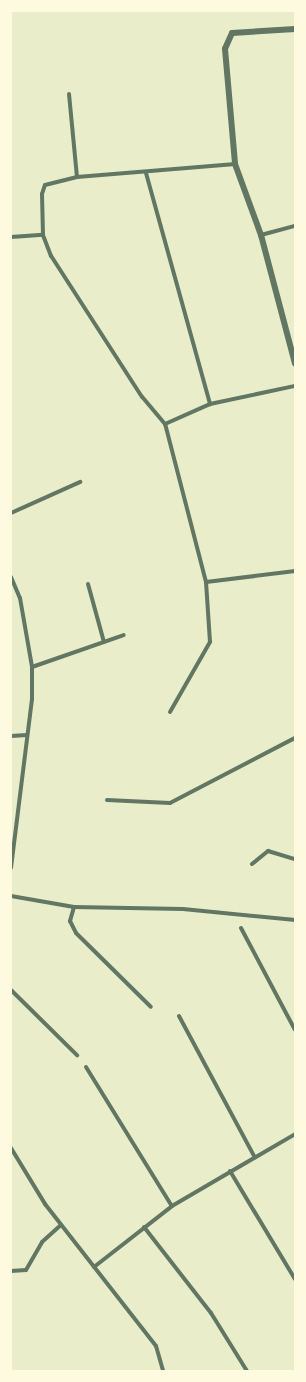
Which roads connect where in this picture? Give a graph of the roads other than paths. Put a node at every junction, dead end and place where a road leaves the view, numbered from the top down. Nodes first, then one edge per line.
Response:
1 (295, 29) edge
2 (69, 94) dead end
3 (235, 164) junction
4 (146, 173) junction
5 (77, 177) junction
6 (295, 226) edge
7 (43, 235) junction
8 (261, 235) junction
9 (11, 236) edge
10 (295, 364) edge
11 (295, 386) edge
12 (210, 404) junction
13 (165, 424) junction
14 (80, 482) dead end
15 (11, 513) edge
16 (295, 571) edge
17 (11, 577) edge
18 (206, 582) junction
19 (88, 584) dead end
20 (124, 635) dead end
21 (104, 642) junction
22 (32, 667) junction
23 (170, 712) dead end
24 (27, 735) junction
25 (11, 736) edge
26 (295, 738) edge
27 (107, 800) dead end
28 (295, 859) edge
29 (252, 864) dead end
30 (11, 868) edge
31 (11, 896) edge
32 (74, 907) junction
33 (295, 920) edge
34 (241, 928) dead end
35 (11, 990) edge
36 (150, 1007) dead end
37 (179, 1016) dead end
38 (295, 1030) edge
39 (77, 1056) dead end
40 (86, 1067) dead end
41 (295, 1134) edge
42 (11, 1148) edge
43 (254, 1156) junction
44 (230, 1171) junction
45 (172, 1206) junction
46 (61, 1225) junction
47 (144, 1227) junction
48 (94, 1267) junction
49 (11, 1271) edge
50 (295, 1279) edge
51 (163, 1371) edge
52 (247, 1371) edge

1 - 3 street
2 - 5 street
3 - 4 street
3 - 8 street
4 - 5 street
4 - 12 street
5 - 7 street
6 - 8 street
7 - 9 street
7 - 13 street
8 - 10 street
11 - 12 street
12 - 13 street
13 - 18 street
14 - 15 street
16 - 18 street
17 - 22 street
18 - 23 street
19 - 21 street
20 - 21 street
21 - 22 street
22 - 24 street
24 - 25 street
24 - 30 street
26 - 27 street
28 - 29 street
31 - 32 street
32 - 33 street
32 - 36 street
34 - 38 street
35 - 39 street
37 - 43 street
40 - 45 street
41 - 43 street
42 - 46 street
43 - 44 street
44 - 45 street
44 - 50 street
45 - 47 street
46 - 48 street
46 - 49 street
47 - 48 street
47 - 52 street
48 - 51 street

